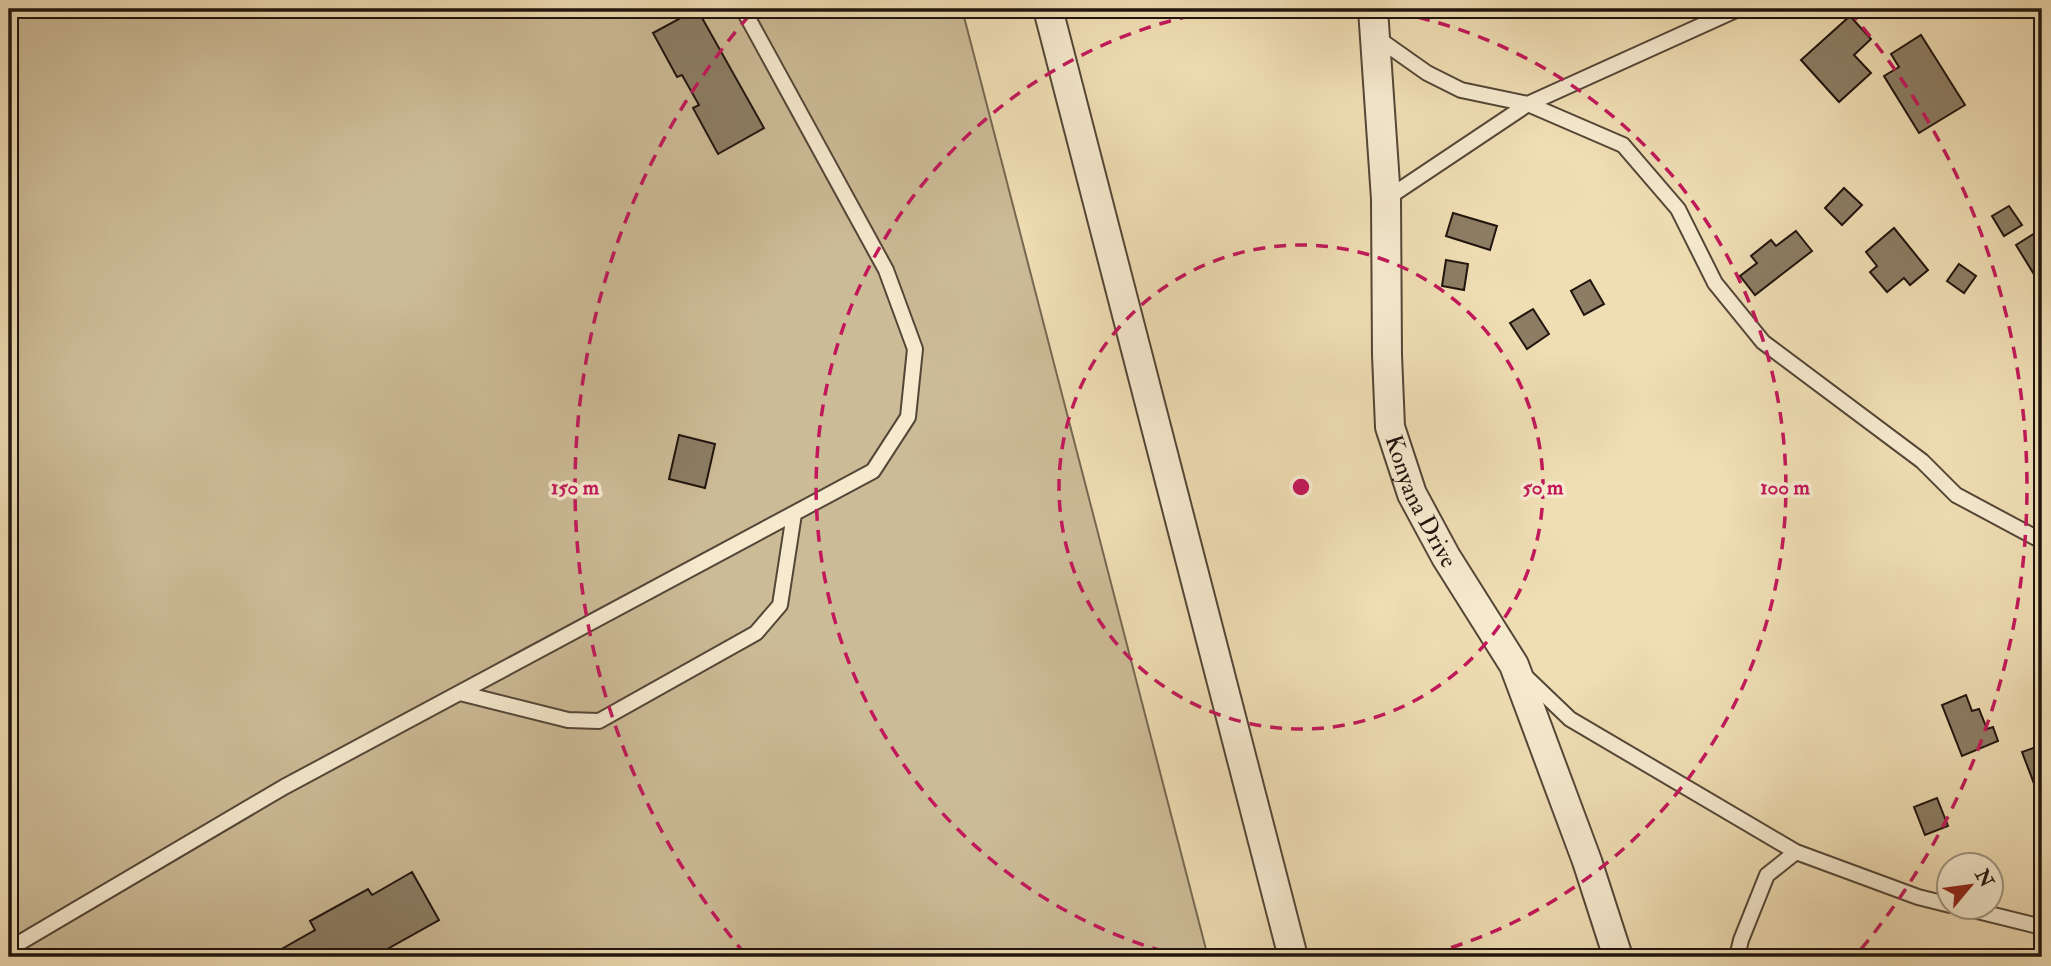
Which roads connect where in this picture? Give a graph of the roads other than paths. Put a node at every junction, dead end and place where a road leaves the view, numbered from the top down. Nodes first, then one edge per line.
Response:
1 (743, 9) edge
2 (1048, 9) edge
3 (1738, 9) edge
4 (1373, 22) edge
5 (1528, 104) junction
6 (1386, 199) junction
7 (794, 514) junction
8 (2042, 541) edge
9 (1514, 665) junction
10 (460, 693) junction
11 (1796, 852) junction
12 (1936, 902) edge
13 (2006, 918) edge
14 (2042, 927) edge
15 (9, 949) edge
16 (1293, 957) edge
17 (1618, 957) edge
18 (1737, 957) edge

1 - 7 lane
2 - 16 street
3 - 5 lane
4 - 5 lane
4 - 6 street, Konyana Drive
5 - 6 lane
5 - 8 lane
6 - 9 street, Konyana Drive
7 - 10 lane
7 - 10 lane
9 - 11 lane
9 - 17 street, Konyana Drive
10 - 15 lane
11 - 12 lane
11 - 18 lane
13 - 14 lane

